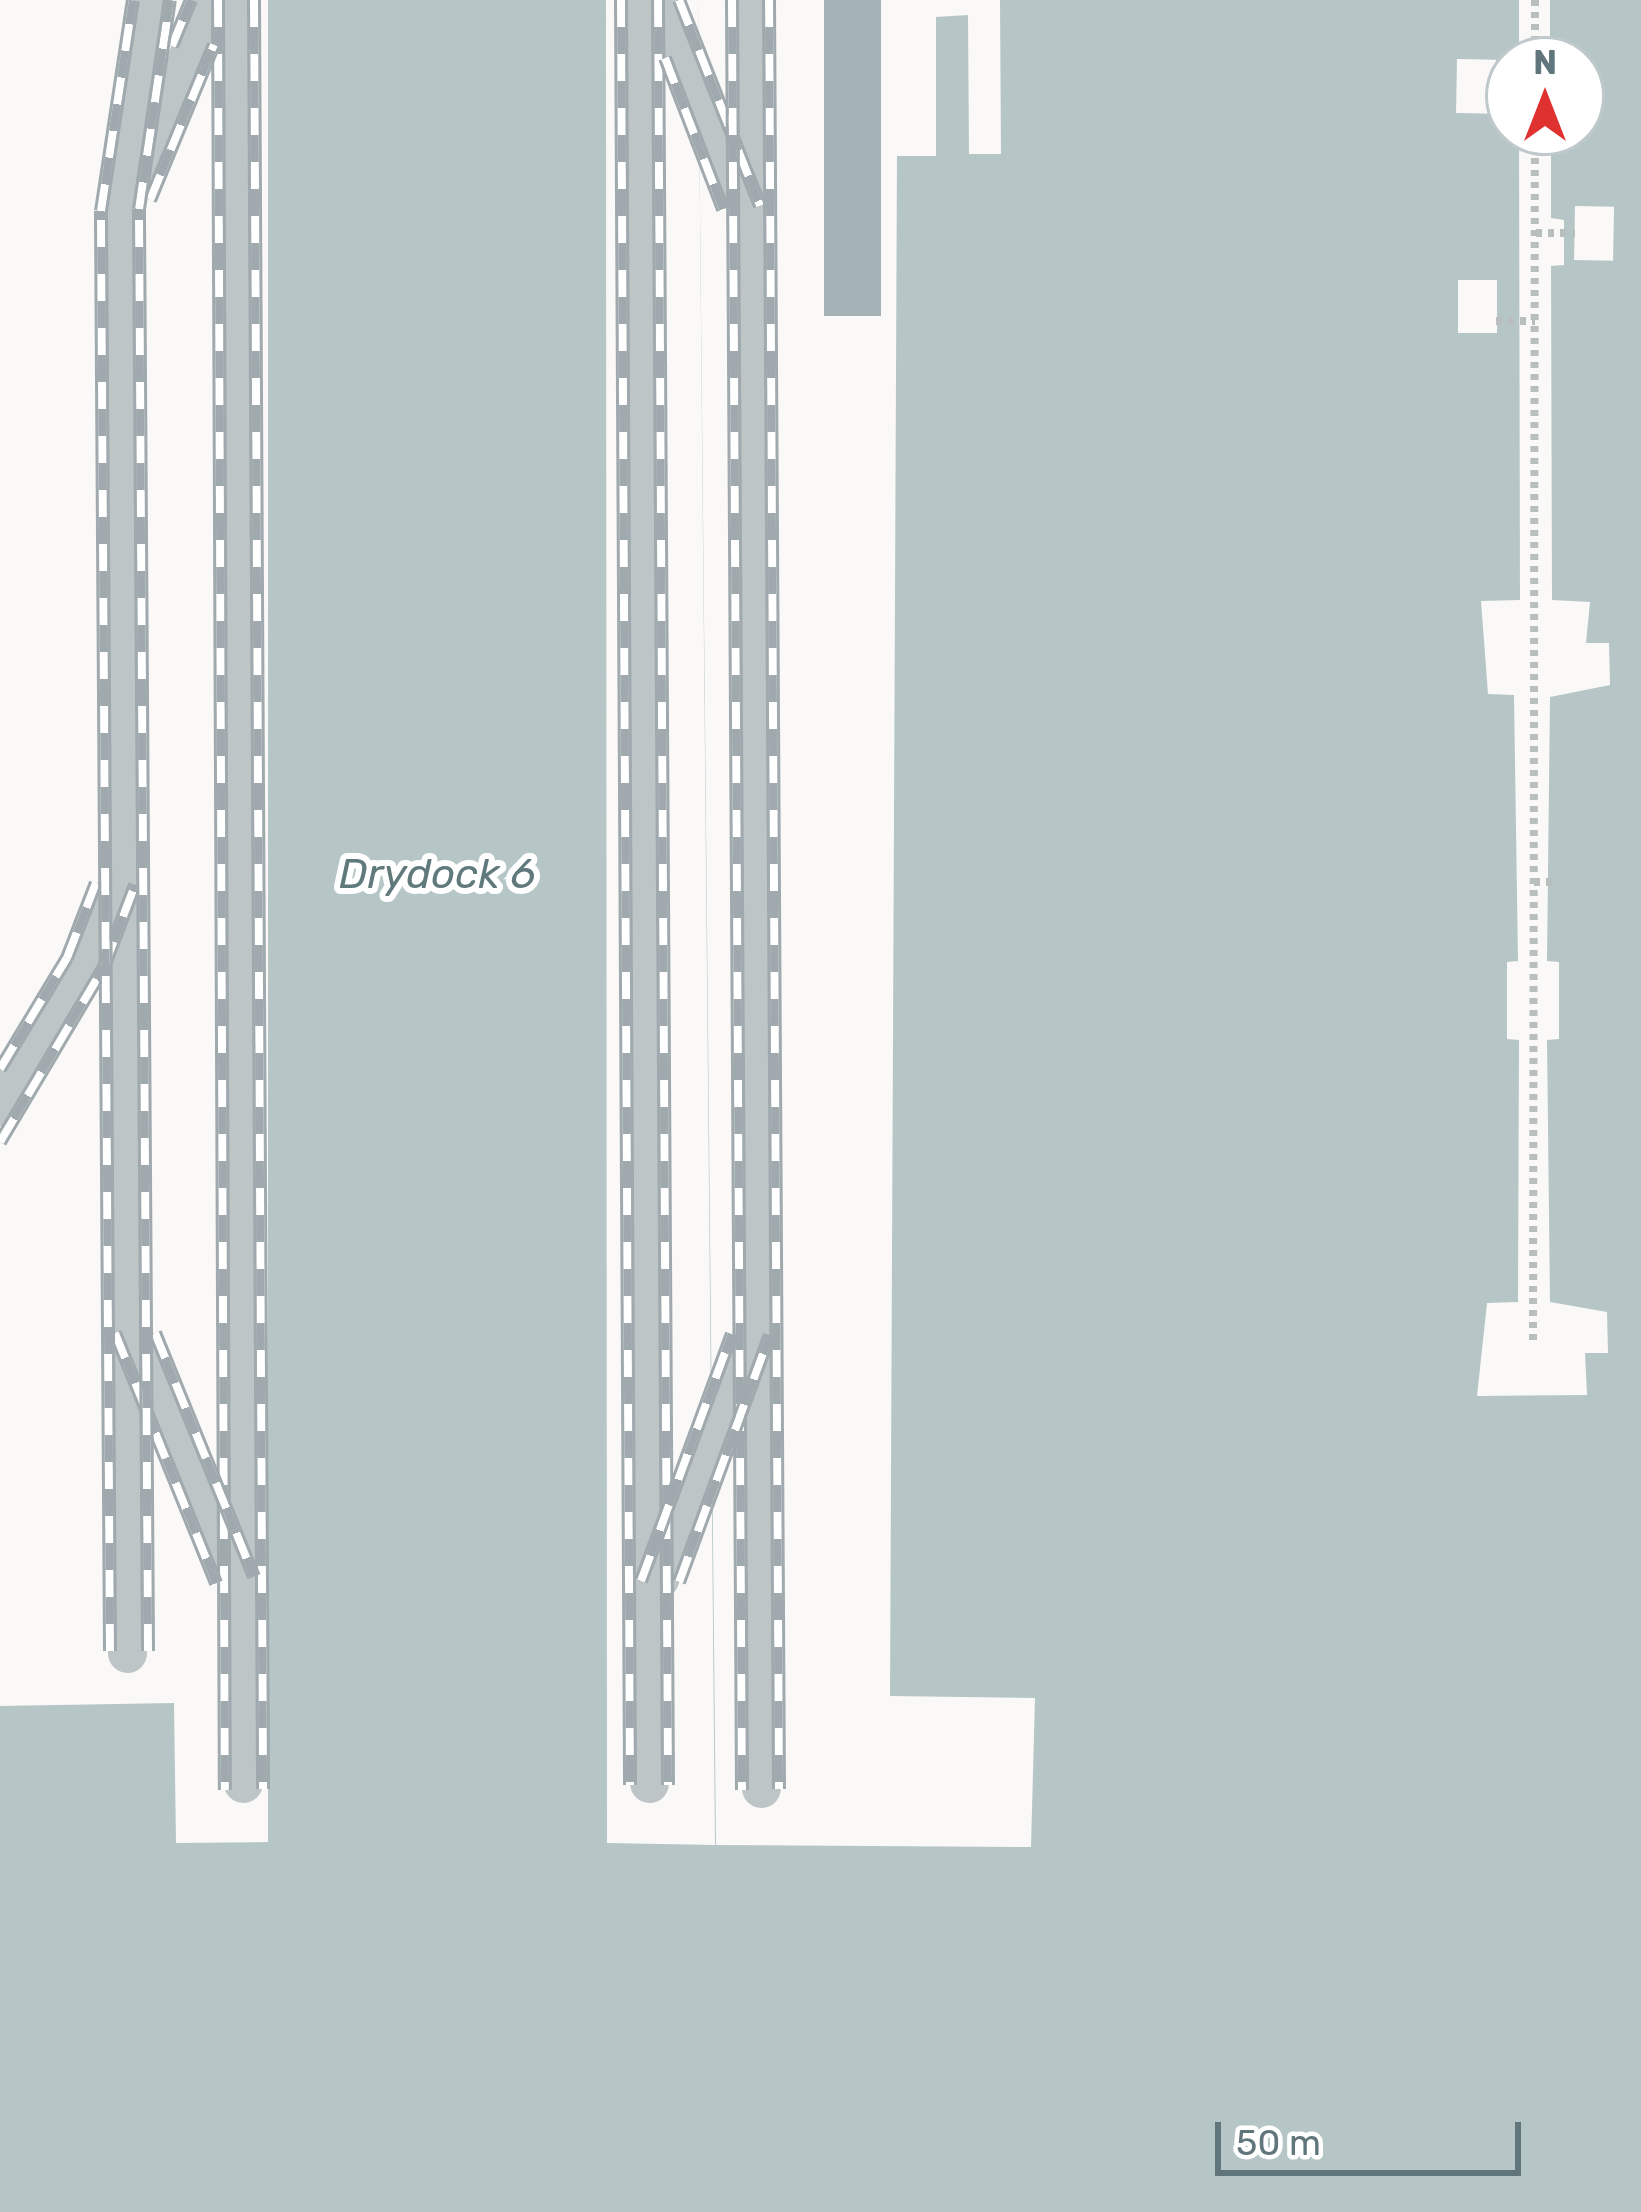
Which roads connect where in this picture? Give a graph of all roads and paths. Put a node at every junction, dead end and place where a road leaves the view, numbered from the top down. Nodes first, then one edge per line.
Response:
1 (152, 0) edge
2 (212, 0) edge
3 (236, 0) edge
4 (640, 0) edge
5 (660, 0) edge
6 (751, 0) edge
7 (1535, 0) edge
8 (1535, 36) edge
9 (1535, 156) edge
10 (123, 203) junction
11 (1569, 232) dead end
12 (1536, 233) junction
13 (750, 283) junction
14 (1496, 321) dead end
15 (1535, 321) junction
16 (122, 793) junction
17 (1534, 882) junction
18 (1550, 882) dead end
19 (0, 1106) edge
20 (125, 1257) junction
21 (758, 1260) junction
22 (1532, 1340) dead end
23 (128, 1653) dead end
24 (650, 1658) junction
25 (243, 1668) junction
26 (243, 1784) dead end
27 (649, 1784) dead end
28 (761, 1788) dead end

1 - 10 lane
2 - 10 lane
3 - 25 lane
4 - 24 lane
5 - 13 lane
6 - 13 lane
7 - 8 path
9 - 12 path
10 - 16 lane
11 - 12 path
12 - 15 path
13 - 21 lane
14 - 15 path
15 - 17 path
16 - 19 lane
16 - 20 lane
17 - 18 path
17 - 22 path
20 - 23 lane
20 - 25 lane
21 - 24 lane
21 - 28 lane
24 - 27 lane
25 - 26 lane

